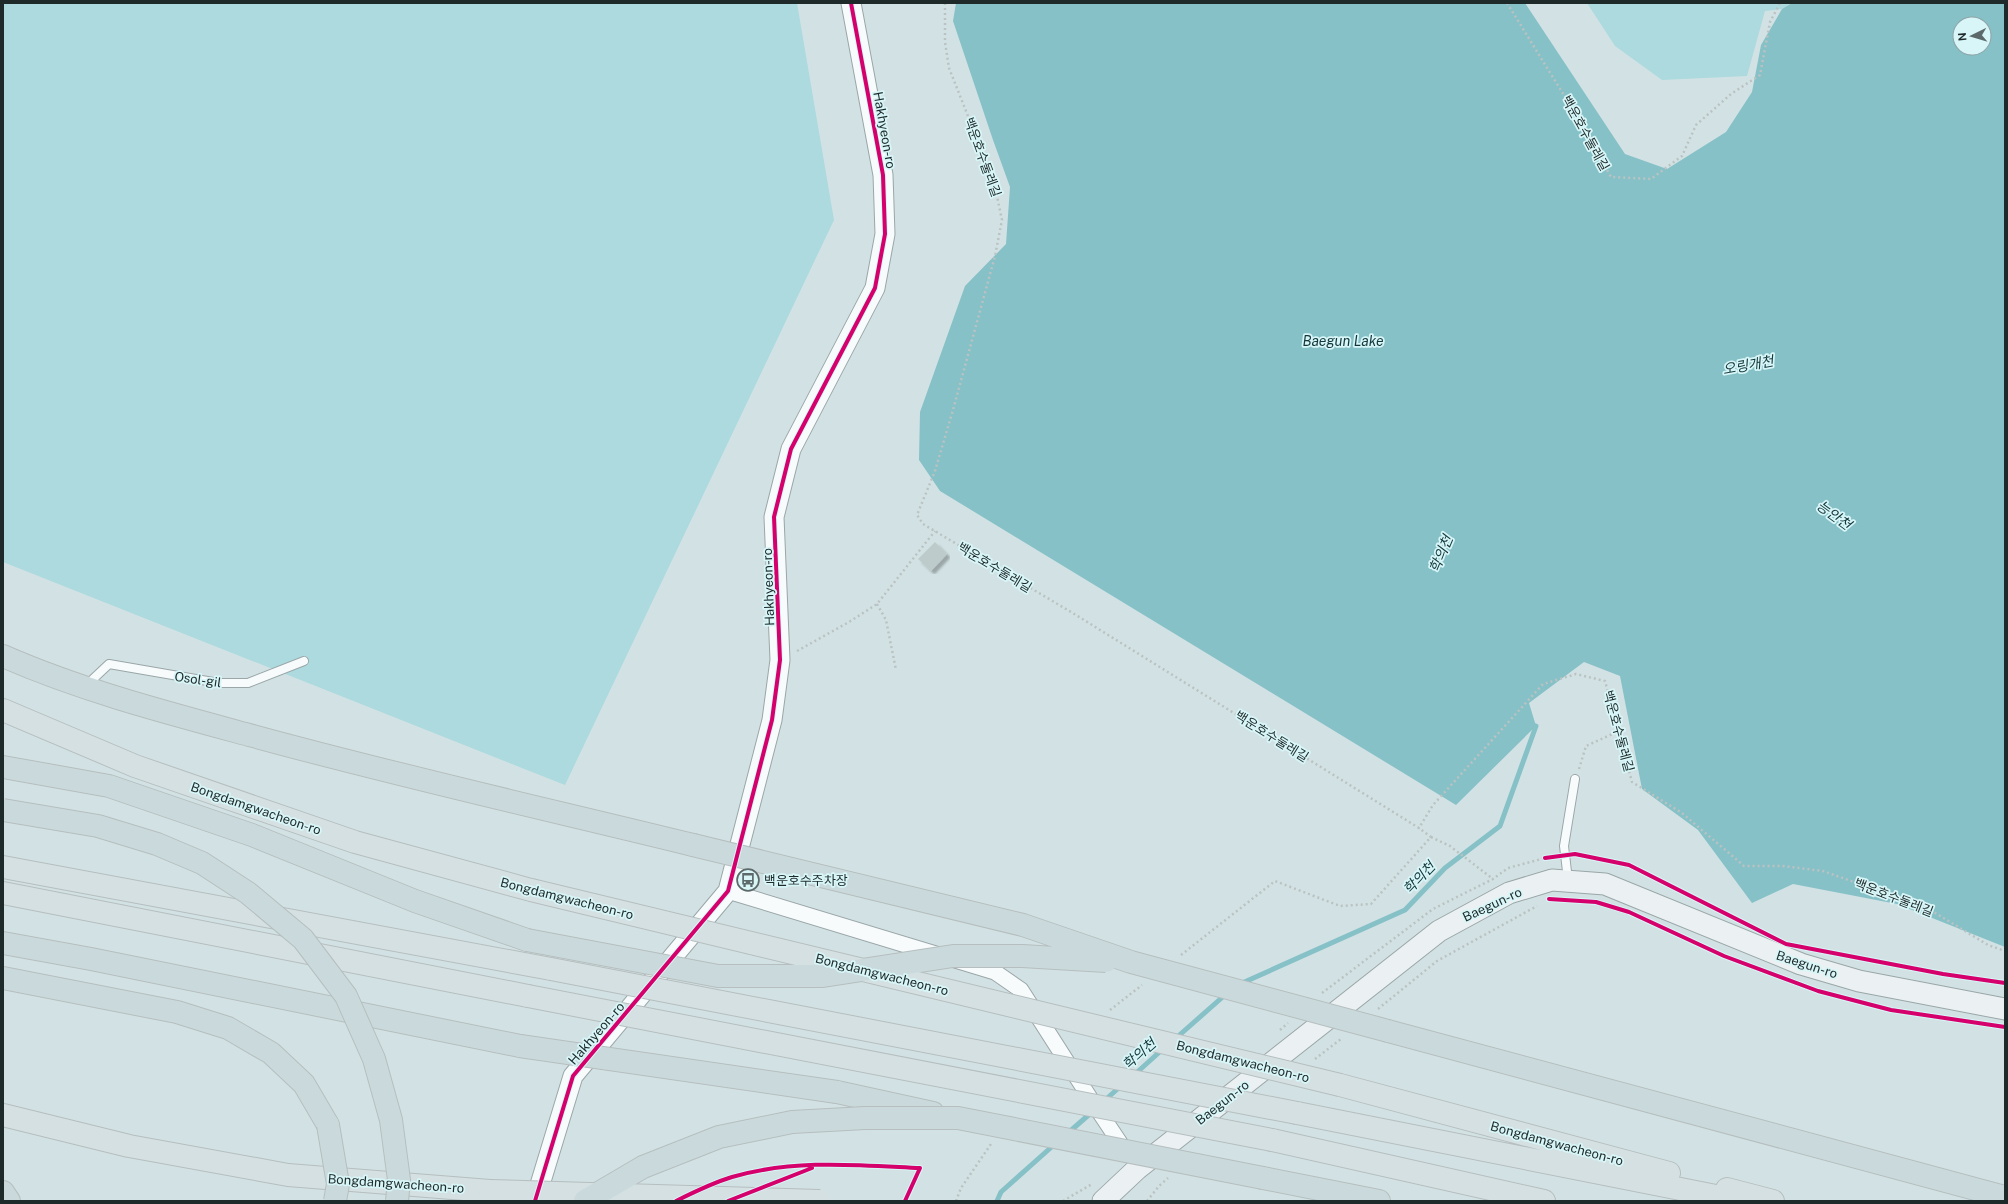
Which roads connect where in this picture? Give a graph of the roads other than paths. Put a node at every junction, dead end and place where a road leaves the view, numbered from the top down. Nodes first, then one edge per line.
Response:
1 (852, 3) edge
2 (3, 656) edge
3 (304, 660) dead end
4 (93, 679) dead end
5 (3, 710) edge
6 (3, 767) edge
7 (1575, 780) road end
8 (3, 810) edge
9 (3, 867) edge
10 (1568, 880) junction
11 (728, 892) junction
12 (3, 893) edge
13 (3, 943) edge
14 (1131, 962) junction
15 (3, 978) edge
16 (2005, 1009) edge
17 (3, 1115) edge
18 (958, 1118) junction
19 (1137, 1169) junction
20 (3, 1192) edge
21 (2005, 1197) edge
22 (9, 1201) edge
23 (335, 1201) edge
24 (397, 1201) edge
25 (535, 1201) edge
26 (585, 1201) edge
27 (820, 1201) edge
28 (1103, 1201) edge
29 (1380, 1201) edge
30 (1544, 1201) edge
31 (1741, 1201) edge
32 (1773, 1201) edge

1 - 11 street, Hakhyeon-ro
2 - 14 highway, bridge
3 - 4 lane, Osol-gil
5 - 32 highway, Bongdamgwacheon-ro, bridge
6 - 14 highway, bridge
7 - 10 lane
8 - 24 highway, bridge
9 - 31 highway, Bongdamgwacheon-ro, bridge
10 - 16 main road, Baegun-ro
10 - 19 main road, Baegun-ro
11 - 19 street
11 - 25 street, Hakhyeon-ro
12 - 30 highway, bridge
13 - 18 highway, bridge
14 - 21 highway, bridge
15 - 23 highway, bridge
17 - 27 highway, Bongdamgwacheon-ro, bridge
18 - 26 highway, bridge
18 - 29 highway, bridge
19 - 28 main road, Baegun-ro
20 - 22 highway

